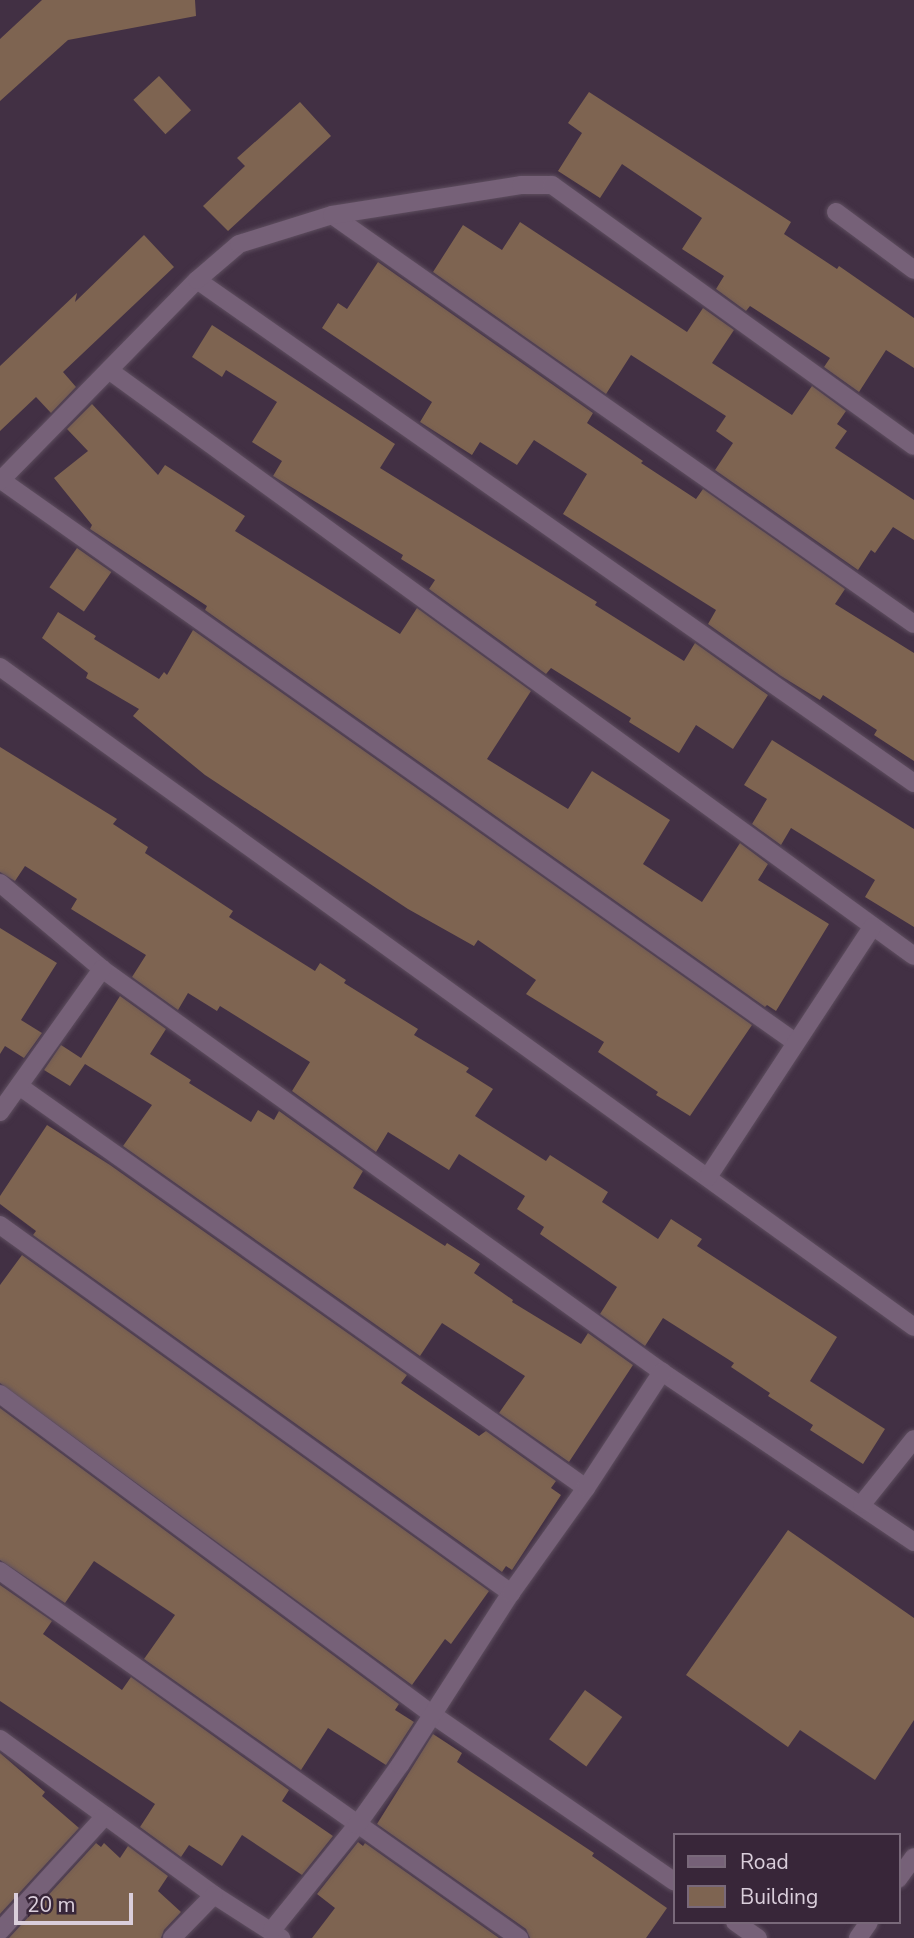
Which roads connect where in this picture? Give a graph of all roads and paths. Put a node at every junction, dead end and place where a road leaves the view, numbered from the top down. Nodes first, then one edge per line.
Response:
1 (836, 212) dead end
2 (332, 215) junction
3 (914, 270) edge
4 (197, 279) junction
5 (110, 371) junction
6 (914, 446) edge
7 (1, 480) edge
8 (914, 624) edge
9 (0, 667) edge
10 (914, 783) edge
11 (0, 883) edge
12 (872, 927) junction
13 (914, 956) edge
14 (102, 969) junction
15 (795, 1042) junction
16 (19, 1087) junction
17 (0, 1112) edge
18 (708, 1177) junction
19 (0, 1225) edge
20 (914, 1327) edge
21 (662, 1372) junction
22 (0, 1394) edge
23 (914, 1438) edge
24 (586, 1488) junction
25 (862, 1504) junction
26 (914, 1542) edge
27 (0, 1571) edge
28 (511, 1592) junction
29 (433, 1715) junction
30 (0, 1739) edge
31 (105, 1816) junction
32 (358, 1825) junction
33 (673, 1880) edge
34 (214, 1895) junction
35 (738, 1924) edge
36 (0, 1931) edge
37 (277, 1934) edge
38 (172, 1938) edge
39 (519, 1938) edge
40 (758, 1938) edge

1 - 3 street
2 - 4 street
2 - 6 street
2 - 8 street
4 - 5 street
4 - 10 street
5 - 7 street
5 - 12 street
7 - 15 street
9 - 18 street
11 - 14 street
12 - 13 street
12 - 15 street
14 - 16 street
14 - 21 street
15 - 18 street
16 - 17 street
16 - 24 street
18 - 20 street
19 - 28 street
21 - 24 street
21 - 25 street
22 - 29 street
23 - 25 street
24 - 28 street
25 - 26 street
27 - 32 street
28 - 29 street
29 - 32 street
29 - 33 street
30 - 31 street
31 - 34 street
31 - 36 street
32 - 37 street
32 - 39 street
34 - 37 street
34 - 38 street
35 - 40 street

